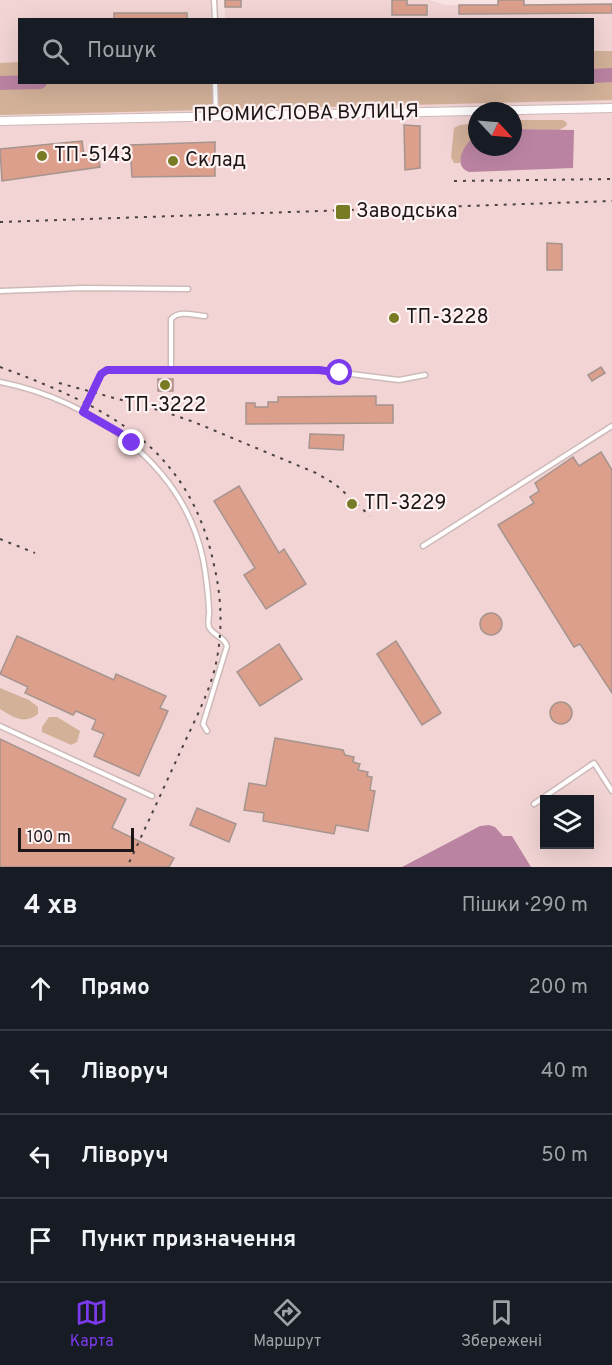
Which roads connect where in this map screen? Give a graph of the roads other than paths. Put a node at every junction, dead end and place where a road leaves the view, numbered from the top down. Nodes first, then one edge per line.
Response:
1 (214, 0) edge
2 (215, 18) edge
3 (215, 84) edge
4 (612, 108) edge
5 (216, 116) junction
6 (0, 121) edge
7 (188, 288) dead end
8 (0, 291) edge
9 (205, 316) dead end
10 (171, 370) junction
11 (425, 375) dead end
12 (0, 382) edge
13 (83, 412) junction
14 (612, 426) edge
15 (423, 546) dead end
16 (0, 726) edge
17 (207, 731) dead end
18 (612, 791) edge
19 (152, 796) dead end
20 (534, 804) dead end

1 - 2 lane
3 - 5 lane
4 - 5 street, ПРОМИСЛОВА ВУЛИЦЯ
5 - 6 street, ПРОМИСЛОВА ВУЛИЦЯ
7 - 8 lane
9 - 10 lane
10 - 11 lane
10 - 13 lane
12 - 13 lane
13 - 17 lane
14 - 15 lane
16 - 19 lane
18 - 20 lane

